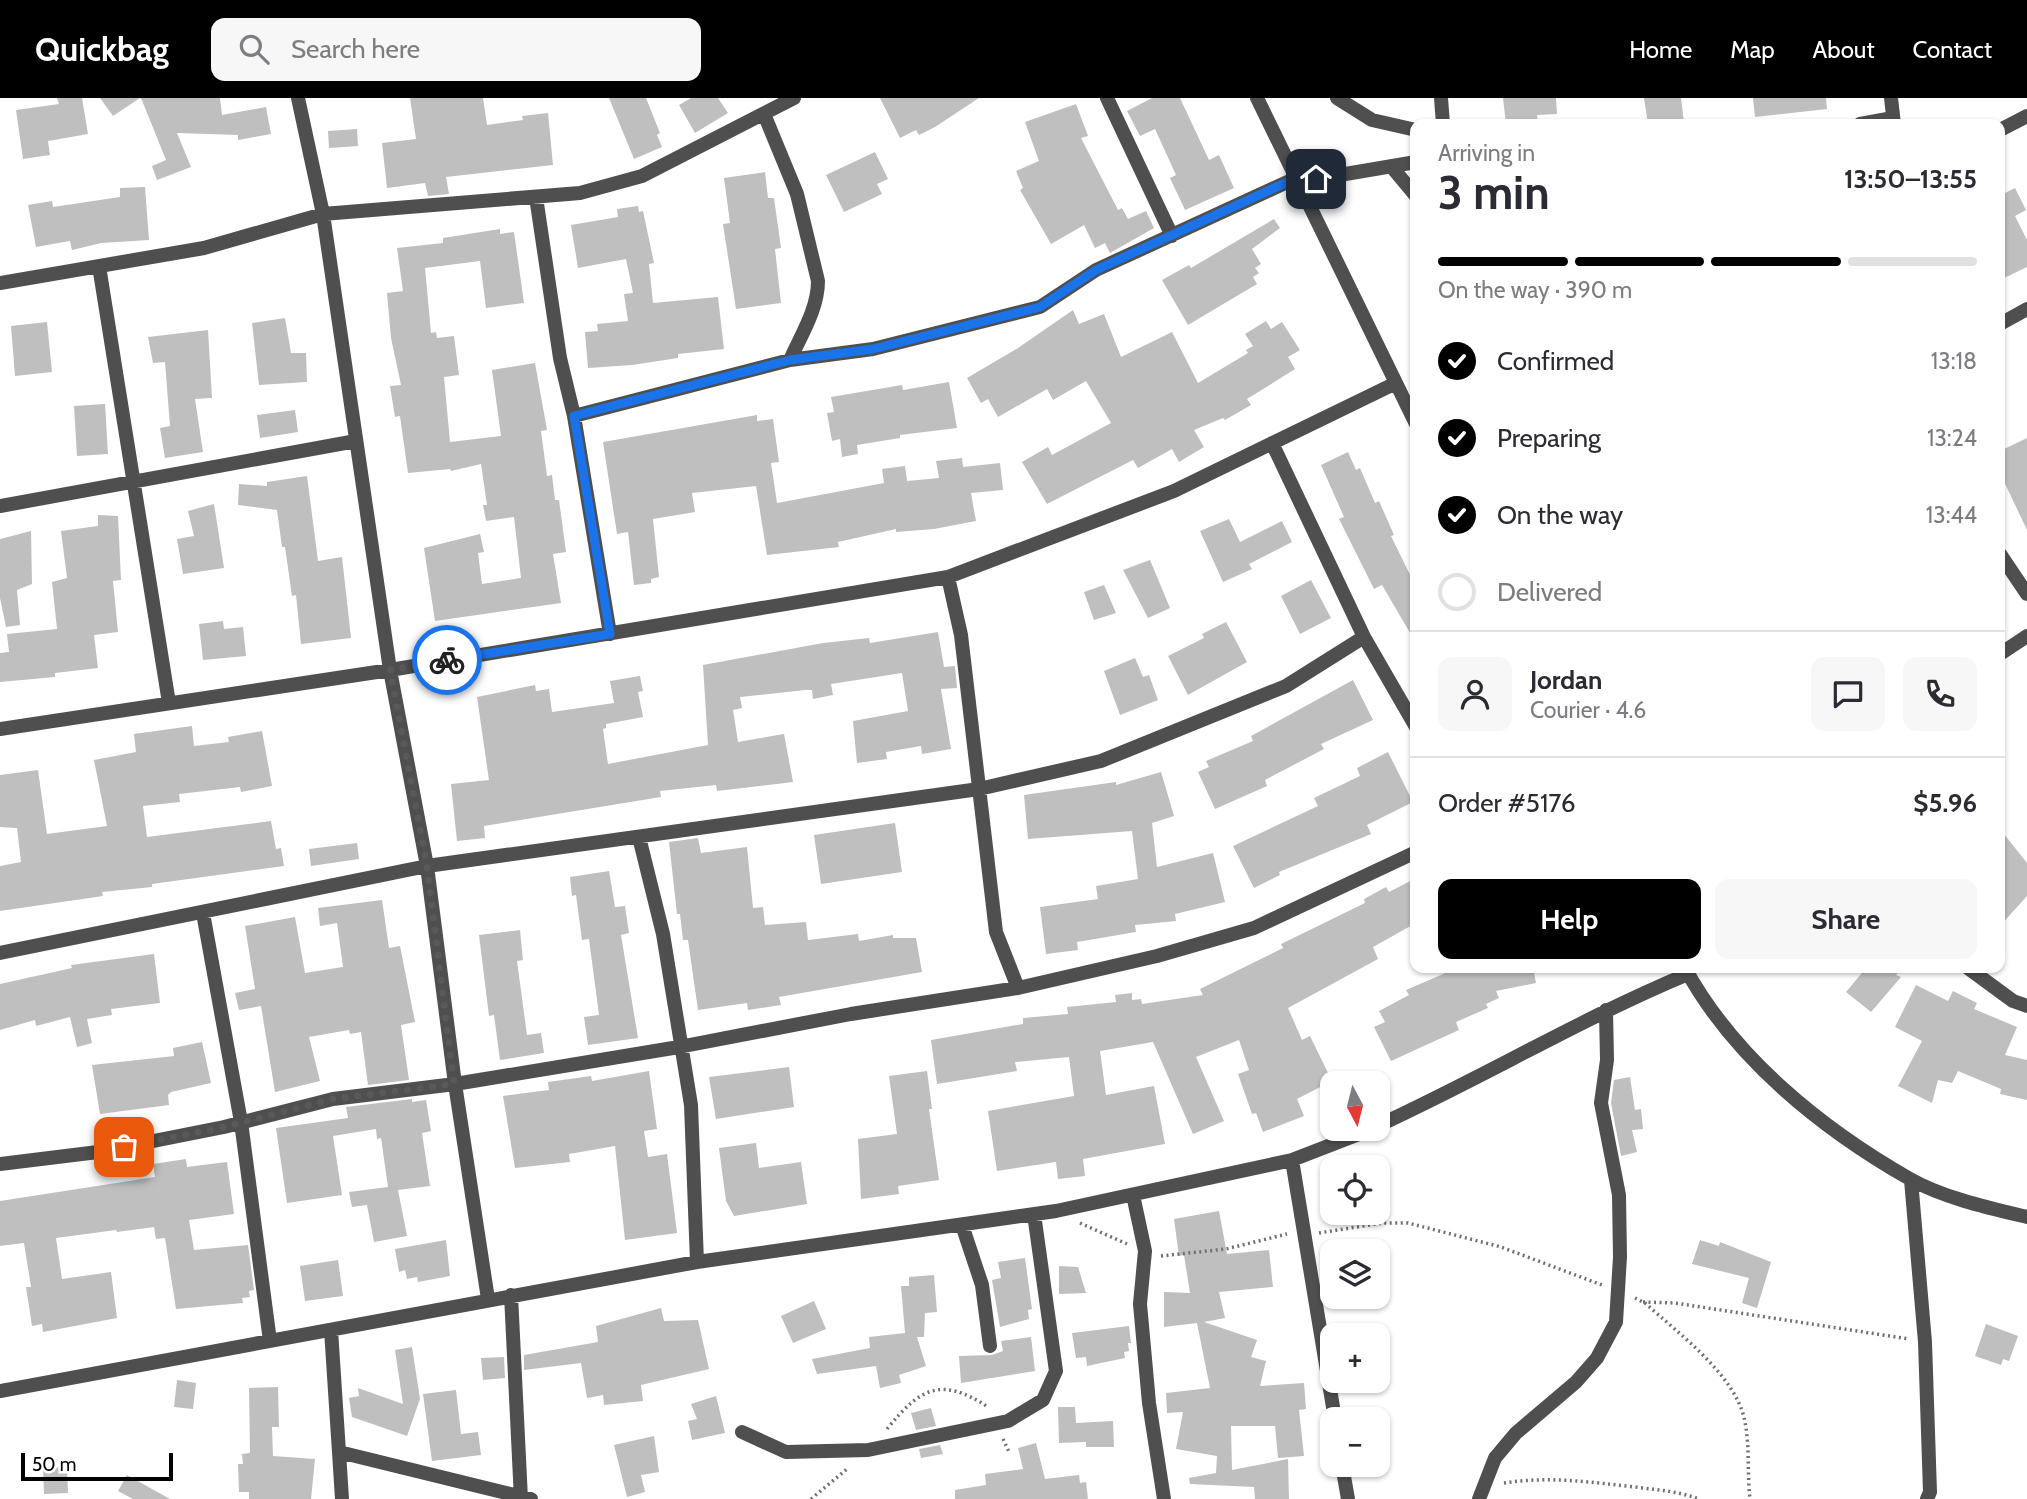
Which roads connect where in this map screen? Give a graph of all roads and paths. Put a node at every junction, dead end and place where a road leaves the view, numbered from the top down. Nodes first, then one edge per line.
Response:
1 (298, 98) edge
2 (794, 98) edge
3 (1107, 98) edge
4 (1257, 98) edge
5 (1337, 98) edge
6 (1441, 98) edge
7 (1891, 98) edge
8 (764, 114) junction
9 (2027, 116) edge
10 (1443, 119) edge
11 (1894, 119) edge
12 (2005, 127) edge
13 (1410, 129) edge
14 (1410, 163) edge
15 (1391, 166) junction
16 (1296, 178) junction
17 (1410, 189) edge
18 (536, 197) junction
19 (323, 214) junction
20 (1172, 236) junction
21 (99, 266) junction
22 (0, 283) edge
23 (2027, 309) edge
24 (2005, 321) edge
25 (790, 360) junction
26 (1396, 383) junction
27 (1410, 412) edge
28 (574, 416) junction
29 (356, 441) junction
30 (1272, 443) junction
31 (134, 481) junction
32 (0, 506) edge
33 (2005, 561) edge
34 (948, 577) junction
35 (2027, 594) edge
36 (610, 634) junction
37 (2027, 636) edge
38 (1364, 637) junction
39 (2005, 651) edge
40 (390, 670) junction
41 (169, 703) junction
42 (1410, 717) edge
43 (0, 729) edge
44 (979, 789) junction
45 (639, 836) junction
46 (1410, 855) edge
47 (427, 866) junction
48 (203, 913) junction
49 (0, 953) edge
50 (1683, 973) edge
51 (1688, 973) edge
52 (1975, 973) edge
53 (1018, 988) junction
54 (2027, 1006) edge
55 (1606, 1010) junction
56 (680, 1047) junction
57 (454, 1084) junction
58 (1390, 1119) edge
59 (241, 1122) junction
60 (1341, 1141) edge
61 (1292, 1160) junction
62 (0, 1164) edge
63 (1911, 1180) junction
64 (1133, 1195) junction
65 (1056, 1211) junction
66 (1034, 1214) junction
67 (2027, 1217) edge
68 (962, 1225) junction
69 (1303, 1233) junction
70 (1145, 1251) junction
71 (697, 1262) junction
72 (1619, 1291) junction
73 (511, 1295) junction
74 (488, 1299) junction
75 (1643, 1302) junction
76 (331, 1329) junction
77 (270, 1341) junction
78 (1925, 1342) junction
79 (990, 1346) dead end
80 (0, 1391) edge
81 (1333, 1407) edge
82 (742, 1432) dead end
83 (339, 1452) junction
84 (1344, 1477) edge
85 (1480, 1492) edge
86 (524, 1498) edge
87 (342, 1499) edge
88 (1164, 1499) edge
89 (1348, 1499) edge
90 (1699, 1499) edge
91 (1750, 1499) edge
92 (1927, 1499) edge

1 - 19 street
2 - 8 street
3 - 20 street
4 - 16 street
5 - 13 street
6 - 10 street
7 - 11 street
8 - 18 street
8 - 25 street
9 - 12 street
14 - 15 street
15 - 16 street
15 - 17 street
16 - 20 street
16 - 26 street
18 - 19 street
18 - 28 street
19 - 21 street
19 - 29 street
20 - 25 street
21 - 22 street
21 - 31 street
23 - 24 street
25 - 28 street
26 - 27 street
26 - 30 street
28 - 36 street
29 - 31 street
29 - 40 street
30 - 34 street
30 - 38 street
31 - 32 street
31 - 41 street
33 - 35 street
34 - 36 street
34 - 44 street
36 - 40 street
37 - 39 street
38 - 42 street
38 - 44 street
40 - 41 street
40 - 47 street
41 - 43 street
44 - 45 street
44 - 53 street
45 - 47 street
45 - 56 street
46 - 53 street
47 - 48 street
47 - 57 street
48 - 49 street
48 - 59 street
50 - 55 street
51 - 63 street
52 - 54 street
53 - 56 street
55 - 58 street
55 - 72 street
56 - 57 street
56 - 71 street
57 - 59 street
57 - 74 street
59 - 62 street
59 - 77 street
60 - 61 street
61 - 64 street
61 - 69 street
63 - 67 street
63 - 78 street
64 - 65 street
64 - 70 street
65 - 66 street
65 - 70 path
66 - 68 street
66 - 82 street
68 - 71 street
68 - 79 street
69 - 70 path
69 - 72 path
69 - 81 street
70 - 88 street
71 - 73 street
72 - 75 path
72 - 85 street
73 - 74 street
73 - 86 street
74 - 76 street
75 - 78 path
75 - 91 path
76 - 77 street
76 - 83 street
77 - 80 street
78 - 92 street
83 - 86 street
83 - 87 street
84 - 89 street
85 - 90 path

